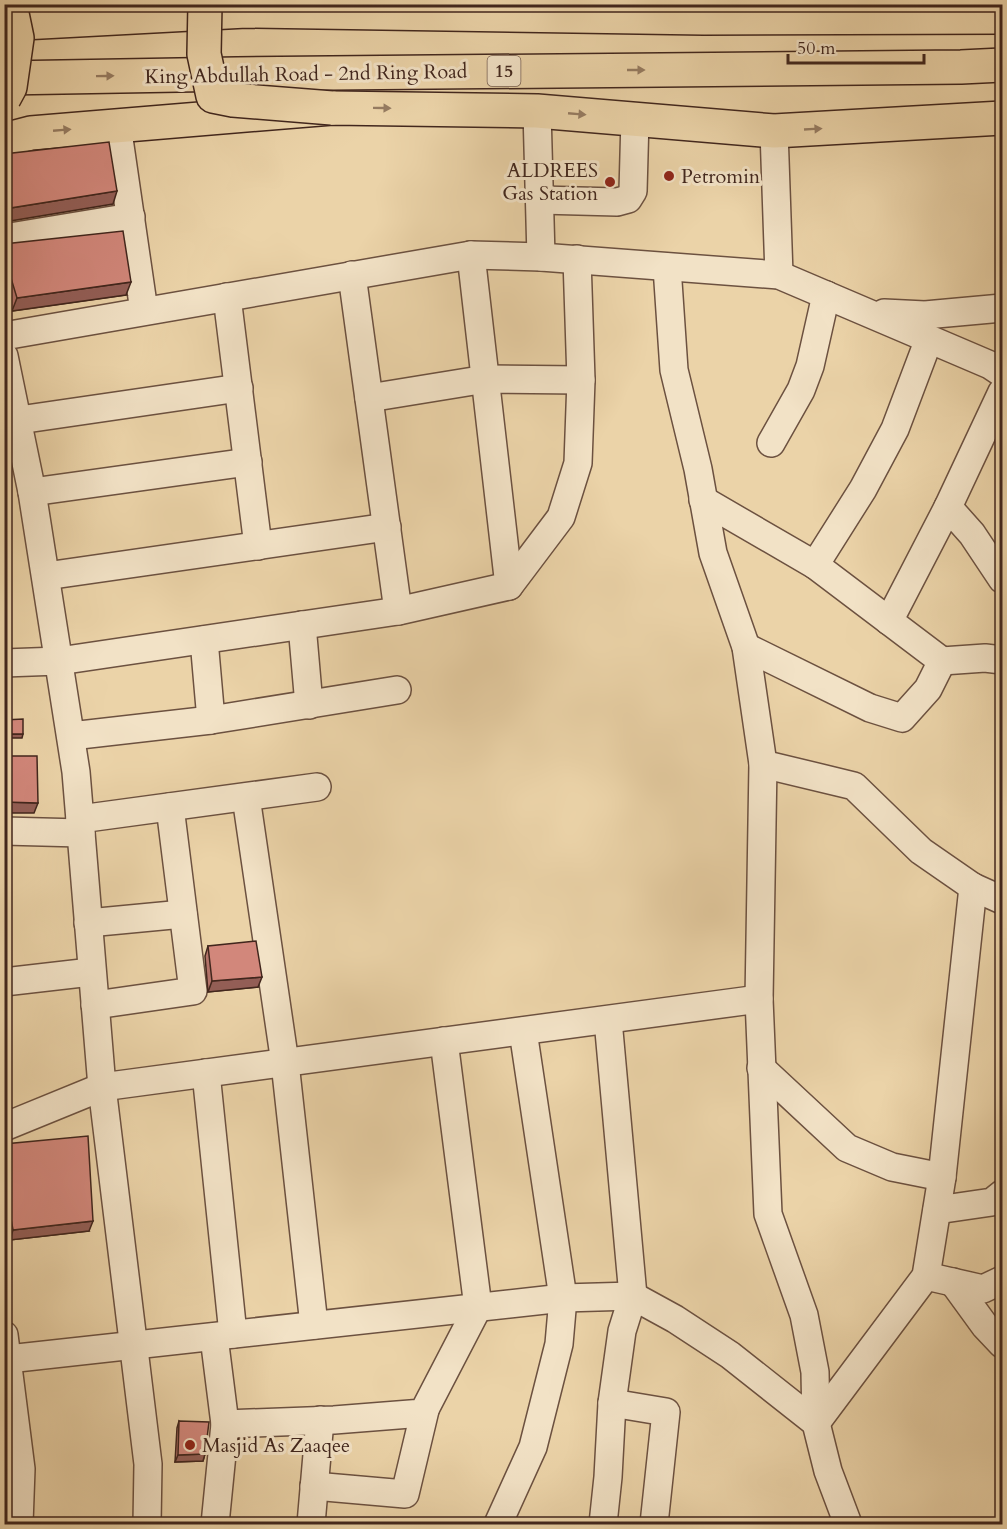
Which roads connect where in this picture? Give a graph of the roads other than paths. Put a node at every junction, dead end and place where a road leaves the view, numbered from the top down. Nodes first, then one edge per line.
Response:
1 (10, 4) edge
2 (205, 4) edge
3 (1002, 17) edge
4 (4, 24) edge
5 (1002, 65) edge
6 (4, 78) edge
7 (4, 98) edge
8 (332, 108) junction
9 (537, 111) junction
10 (1002, 118) edge
11 (634, 119) junction
12 (117, 125) junction
13 (774, 131) junction
14 (4, 140) edge
15 (540, 200) junction
16 (130, 217) junction
17 (4, 238) edge
18 (471, 255) junction
19 (541, 257) junction
20 (577, 259) junction
21 (667, 267) junction
22 (352, 275) junction
23 (779, 275) junction
24 (826, 295) junction
25 (227, 297) junction
26 (1002, 308) edge
27 (144, 311) junction
28 (867, 313) junction
29 (4, 336) edge
30 (929, 339) junction
31 (4, 356) edge
32 (1002, 373) edge
33 (486, 380) junction
34 (581, 380) junction
35 (239, 388) junction
36 (1002, 392) edge
37 (369, 398) junction
38 (19, 420) junction
39 (771, 443) dead end
40 (248, 462) junction
41 (32, 492) junction
42 (703, 500) junction
43 (948, 507) junction
44 (387, 527) junction
45 (258, 546) junction
46 (815, 565) junction
47 (46, 576) junction
48 (1002, 579) edge
49 (509, 586) junction
50 (398, 611) junction
51 (889, 621) junction
52 (302, 625) junction
53 (204, 640) junction
54 (746, 647) junction
55 (1002, 660) edge
56 (942, 661) junction
57 (59, 662) junction
58 (4, 663) edge
59 (397, 690) dead end
60 (309, 705) junction
61 (211, 720) junction
62 (70, 736) junction
63 (763, 764) junction
64 (317, 788) dead end
65 (246, 797) junction
66 (170, 807) junction
67 (80, 826) junction
68 (4, 831) edge
69 (973, 887) junction
70 (1002, 900) edge
71 (183, 914) junction
72 (88, 923) junction
73 (91, 972) junction
74 (4, 982) edge
75 (759, 999) junction
76 (95, 1005) junction
77 (608, 1020) junction
78 (524, 1031) junction
79 (444, 1041) junction
80 (285, 1063) junction
81 (761, 1068) junction
82 (206, 1073) junction
83 (102, 1087) junction
84 (4, 1127) edge
85 (942, 1177) junction
86 (1002, 1194) edge
87 (937, 1210) junction
88 (926, 1276) junction
89 (1002, 1280) edge
90 (953, 1282) junction
91 (633, 1296) junction
92 (563, 1298) junction
93 (478, 1307) junction
94 (314, 1325) junction
95 (223, 1335) junction
96 (1002, 1344) edge
97 (134, 1345) junction
98 (6, 1347) edge
99 (612, 1403) junction
100 (425, 1410) junction
101 (320, 1420) junction
102 (816, 1423) junction
103 (225, 1425) junction
104 (314, 1486) junction
105 (19, 1524) edge
106 (147, 1524) edge
107 (215, 1524) edge
108 (311, 1524) edge
109 (498, 1524) edge
110 (603, 1524) edge
111 (654, 1524) edge
112 (848, 1524) edge

1 - 7 main road, bridge
2 - 8 main road, bridge
3 - 4 main road
6 -> 5 main road, King Abdullah Road - 2nd Ring Road / 15
8 -> 9 main road
8 - 12 main road
9 -> 11 main road
9 - 15 street
13 -> 10 main road
11 - 13 main road
11 - 15 street
14 -> 12 main road
12 - 16 street
13 - 23 street
15 - 19 street
16 - 17 street
16 - 27 street
18 - 19 street
18 - 22 street
18 - 33 street
19 - 20 street
20 - 21 street
20 - 34 street
21 - 23 street
21 - 42 street
22 - 25 street
22 - 37 street
23 - 24 street
24 - 28 street
24 - 39 street
25 - 27 street
25 - 35 street
26 - 28 street
27 - 29 street
28 - 30 street
30 - 32 street
30 - 46 street
31 - 38 street
33 - 34 street
33 - 37 street
33 - 49 street
34 - 49 street
35 - 38 street
35 - 40 street
36 - 43 street
37 - 44 street
38 - 41 street
40 - 41 street
40 - 45 street
41 - 47 street
42 - 46 street
42 - 54 street
43 - 48 street
43 - 51 street
44 - 45 street
44 - 50 street
45 - 47 street
46 - 51 street
47 - 57 street
49 - 50 street
50 - 52 street
51 - 56 street
52 - 53 street
52 - 60 street
53 - 57 street
53 - 61 street
54 - 56 street
54 - 63 street
55 - 56 street
57 - 58 street
57 - 62 street
59 - 60 street
60 - 61 street
61 - 62 street
62 - 67 street
63 - 69 street
63 - 75 street
64 - 65 street
65 - 66 street
65 - 80 street
66 - 67 street
66 - 71 street
67 - 68 street
67 - 72 street
69 - 70 street
69 - 85 street
71 - 72 street
71 - 76 street
72 - 73 street
73 - 74 street
73 - 76 street
75 - 77 street
75 - 81 street
76 - 83 street
77 - 78 street
77 - 91 street
78 - 79 street
78 - 92 street
79 - 80 street
79 - 93 street
80 - 82 street
80 - 94 street
81 - 85 street
81 - 102 street
82 - 83 street
82 - 95 street
83 - 84 street
83 - 97 street
85 - 87 street
86 - 87 street
87 - 88 street
88 - 90 street
88 - 102 street
89 - 90 street
90 - 96 street
91 - 92 street
91 - 99 street
91 - 102 street
92 - 93 street
92 - 109 street
93 - 94 street
93 - 100 street
94 - 95 street
95 - 97 street
95 - 103 street
97 - 98 street
97 - 106 street
98 - 105 street
99 - 110 street
99 - 111 street
100 - 101 street
100 - 104 street
101 - 103 street
101 - 104 street
102 - 112 street
103 - 107 street
104 - 108 street

